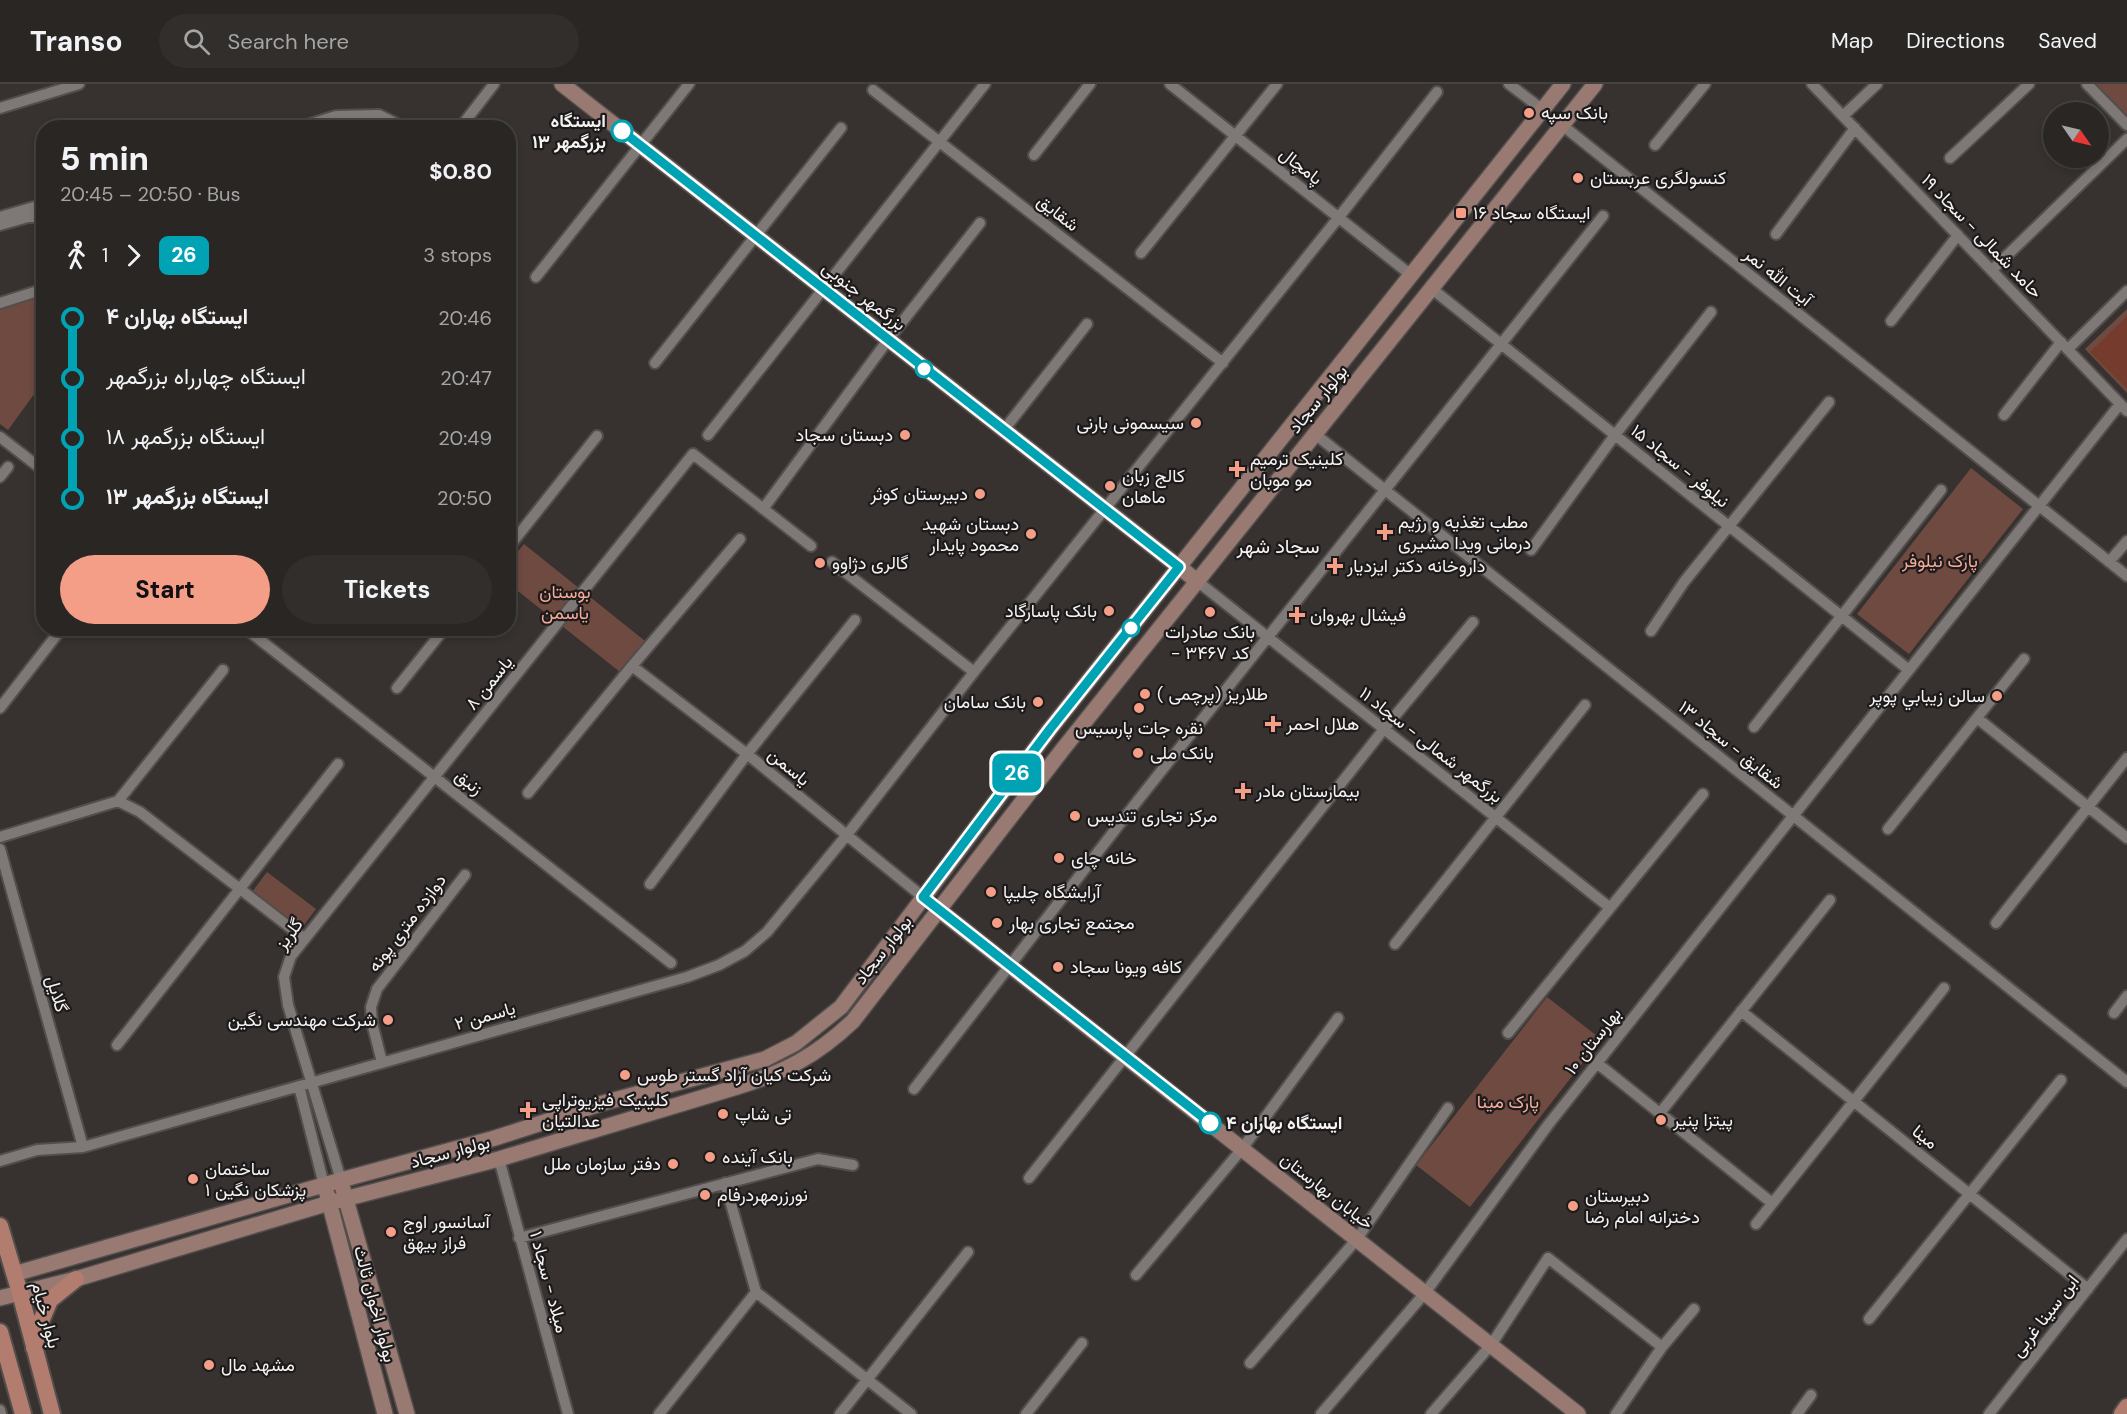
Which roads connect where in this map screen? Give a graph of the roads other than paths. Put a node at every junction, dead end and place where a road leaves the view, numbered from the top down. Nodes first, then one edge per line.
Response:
1 (79, 84) edge
2 (494, 84) edge
3 (562, 84) edge
4 (689, 84) edge
5 (985, 84) edge
6 (1090, 84) edge
7 (1170, 84) edge
8 (1277, 84) edge
9 (1509, 84) edge
10 (1563, 84) edge
11 (1595, 84) edge
12 (1705, 84) edge
13 (1812, 84) edge
14 (1877, 84) edge
15 (2029, 84) edge
16 (2087, 84) edge
17 (873, 90) dead end
18 (1437, 92) dead end
19 (0, 108) edge
20 (1543, 110) junction
21 (1843, 116) junction
22 (323, 120) edge
23 (389, 120) edge
24 (466, 120) edge
25 (1562, 125) junction
26 (2127, 125) edge
27 (841, 128) dead end
28 (1855, 128) junction
29 (1236, 136) junction
30 (2127, 139) edge
31 (940, 142) junction
32 (1656, 144) dead end
33 (640, 146) junction
34 (1034, 155) dead end
35 (1950, 158) dead end
36 (36, 206) edge
37 (36, 216) edge
38 (1603, 216) dead end
39 (0, 217) edge
40 (1339, 218) junction
41 (980, 223) dead end
42 (0, 225) edge
43 (1776, 234) dead end
44 (1958, 235) junction
45 (756, 237) junction
46 (1141, 253) dead end
47 (1992, 270) junction
48 (1411, 274) junction
49 (536, 277) dead end
50 (1431, 288) junction
51 (824, 289) junction
52 (2127, 291) edge
53 (36, 292) edge
54 (0, 303) edge
55 (1711, 312) dead end
56 (1890, 321) dead end
57 (1087, 324) dead end
58 (888, 340) junction
59 (1500, 344) junction
60 (2064, 346) junction
61 (655, 363) dead end
62 (1223, 363) junction
63 (1829, 402) dead end
64 (2123, 407) edge
65 (2004, 415) dead end
66 (1003, 431) junction
67 (1315, 434) junction
68 (708, 435) dead end
69 (1615, 435) junction
70 (597, 436) dead end
71 (0, 437) edge
72 (36, 465) edge
73 (8, 467) dead end
74 (0, 477) edge
75 (1384, 489) junction
76 (1941, 490) dead end
77 (2039, 506) junction
78 (763, 508) junction
79 (1104, 510) junction
80 (1729, 526) junction
81 (516, 538) edge
82 (740, 539) dead end
83 (2127, 541) edge
84 (811, 546) dead end
85 (1530, 550) dead end
86 (832, 562) dead end
87 (2109, 562) junction
88 (1179, 567) junction
89 (2125, 571) edge
90 (1197, 581) junction
91 (1841, 616) junction
92 (855, 620) dead end
93 (1473, 621) dead end
94 (1651, 631) dead end
95 (56, 636) edge
96 (255, 636) edge
97 (439, 636) edge
98 (1268, 637) junction
99 (2024, 659) dead end
100 (632, 666) junction
101 (224, 670) dead end
102 (1908, 670) junction
103 (974, 672) junction
104 (398, 688) dead end
105 (1585, 705) dead end
106 (0, 708) edge
107 (1977, 718) junction
108 (1754, 727) dead end
109 (1384, 729) junction
110 (747, 754) junction
111 (2127, 758) edge
112 (338, 764) dead end
113 (435, 777) junction
114 (528, 793) dead end
115 (1703, 794) dead end
116 (118, 801) junction
117 (2088, 807) junction
118 (1793, 815) junction
119 (1497, 818) junction
120 (1888, 829) dead end
121 (846, 836) junction
122 (0, 837) edge
123 (2127, 838) edge
124 (0, 849) edge
125 (465, 875) dead end
126 (650, 884) dead end
127 (240, 889) junction
128 (923, 897) junction
129 (1830, 900) dead end
130 (1609, 907) junction
131 (939, 910) junction
132 (1996, 923) dead end
133 (305, 939) junction
134 (1395, 944) dead end
135 (671, 963) dead end
136 (1009, 965) junction
137 (1944, 988) dead end
138 (2127, 996) edge
139 (1741, 1011) junction
140 (2114, 1013) dead end
141 (1338, 1018) dead end
142 (1508, 1033) dead end
143 (117, 1045) dead end
144 (1125, 1056) junction
145 (382, 1062) junction
146 (1597, 1063) junction
147 (2061, 1080) dead end
148 (313, 1082) junction
149 (2127, 1082) edge
150 (299, 1086) junction
151 (914, 1089) dead end
152 (1854, 1101) junction
153 (1448, 1108) dead end
154 (1660, 1113) junction
155 (83, 1147) junction
156 (1242, 1149) junction
157 (499, 1159) junction
158 (0, 1161) edge
159 (854, 1165) dead end
160 (1029, 1178) dead end
161 (341, 1180) junction
162 (725, 1184) junction
163 (324, 1185) junction
164 (1970, 1194) junction
165 (346, 1199) junction
166 (329, 1203) junction
167 (1772, 1203) junction
168 (1756, 1224) dead end
169 (0, 1226) edge
170 (519, 1238) junction
171 (1356, 1239) junction
172 (2127, 1239) edge
173 (969, 1252) dead end
174 (1136, 1275) dead end
175 (7, 1276) edge
176 (76, 1279) junction
177 (2088, 1288) junction
178 (756, 1292) junction
179 (20, 1293) junction
180 (1425, 1293) junction
181 (0, 1298) edge
182 (1694, 1309) dead end
183 (1869, 1319) dead end
184 (0, 1332) edge
185 (1082, 1343) dead end
186 (1491, 1345) junction
187 (1662, 1347) junction
188 (34, 1348) junction
189 (1250, 1363) dead end
190 (868, 1380) junction
191 (1811, 1395) dead end
192 (2127, 1407) edge
193 (23, 1414) edge
194 (52, 1414) edge
195 (385, 1414) edge
196 (407, 1414) edge
197 (568, 1414) edge
198 (659, 1414) edge
199 (840, 1414) edge
200 (911, 1414) edge
201 (1026, 1414) edge
202 (1321, 1414) edge
203 (1431, 1414) edge
204 (1578, 1414) edge
205 (1616, 1414) edge
206 (1797, 1414) edge
207 (1989, 1414) edge
208 (2122, 1414) edge

1 - 19 street
2 - 24 street
3 - 33 main road, بزرگمهر جنوبی
4 - 33 street
5 - 31 street
6 - 34 street
7 - 29 street, پامچال
8 - 29 street
9 - 20 street
10 - 20 main road, بولوار سجاد
11 - 25 main road, بولوار سجاد
12 - 32 street
13 - 21 street, حامد شمالی - سجاد ۱۹
14 - 21 street
15 - 35 street
16 - 26 street
17 - 31 street, شقایق
18 - 40 street, یاسمن ۲
20 - 48 main road, بولوار سجاد
21 - 28 street, حامد شمالی - سجاد ۱۹
22 - 23 street
25 - 50 main road, بولوار سجاد
25 - 77 street, آیت الله نمر
27 - 45 street
28 - 43 street
28 - 44 street, حامد شمالی - سجاد ۱۹
29 - 40 street, پامچال
29 - 46 street
30 - 47 street
31 - 51 street
31 - 62 street, شقایق
33 - 45 main road, بزرگمهر جنوبی
33 - 49 street
36 - 39 street
37 - 42 street
38 - 59 street
40 - 48 street, پامچال
40 - 62 street, یاسمن ۲
41 - 58 street
44 - 47 street, حامد شمالی - سجاد ۱۹
44 - 56 street
45 - 51 main road, بزرگمهر جنوبی
45 - 61 street
47 - 60 street, حامد شمالی - سجاد ۱۹
48 - 88 main road, بولوار سجاد
50 - 59 street, نیلوفر - سجاد ۱۵
50 - 67 main road, بولوار سجاد
51 - 58 main road, بزرگمهر جنوبی
51 - 68 street
52 - 60 street
53 - 54 street
55 - 69 street
57 - 66 street
58 - 66 main road, بزرگمهر جنوبی
58 - 78 street
59 - 69 street, نیلوفر - سجاد ۱۵
59 - 75 street
60 - 64 street, حامد شمالی - سجاد ۱۹
60 - 65 street
62 - 79 street, یاسمن ۲
63 - 80 street
64 - 77 street, بهارستان ۱۰
66 - 79 main road, بزرگمهر جنوبی
67 - 75 street, شقایق - سجاد ۱۳
67 - 90 main road, بولوار سجاد
69 - 80 street, نیلوفر - سجاد ۱۵
69 - 85 street
70 - 81 street
71 - 72 street
73 - 74 street
75 - 98 street
75 - 118 street, شقایق - سجاد ۱۳
76 - 91 street
77 - 87 street
77 - 102 street, بهارستان ۱۰
78 - 84 street
78 - 113 street, یاسمن ۸
79 - 88 main road, بزرگمهر جنوبی
79 - 103 street, یاسمن ۲
80 - 91 street, نیلوفر - سجاد ۱۵
80 - 94 street
82 - 100 street
83 - 87 street
86 - 103 street
87 - 89 street
88 - 90 main road, بزرگمهر جنوبی
88 - 128 main road, بولوار سجاد
90 - 98 street, بزرگمهر شمالی - سجاد ۱۱
90 - 131 main road, بولوار سجاد
91 - 102 street, نیلوفر - سجاد ۱۵
91 - 108 street
92 - 110 street
93 - 109 street
95 - 106 street
96 - 113 street, زنبق
97 - 104 street
98 - 109 street, بزرگمهر شمالی - سجاد ۱۱
98 - 136 street
99 - 107 street
100 - 110 street, یاسمن
100 - 114 street
101 - 116 street
102 - 118 street, بهارستان ۱۰
103 - 121 street, یاسمن ۲
105 - 119 street
107 - 117 street
107 - 120 street
109 - 119 street, بزرگمهر شمالی - سجاد ۱۱
109 - 144 street
110 - 121 street, یاسمن
110 - 126 street
111 - 117 street
112 - 127 street
113 - 133 street, گلریز
113 - 135 street, زنبق
115 - 130 street
116 - 122 street
116 - 127 street
117 - 123 street
117 - 132 street
118 - 146 street, بهارستان ۱۰
118 - 149 street, شقایق - سجاد ۱۳
119 - 130 street, بزرگمهر شمالی - سجاد ۱۱
119 - 134 street
121 - 128 street, یاسمن
121 - 145 street, یاسمن ۲
124 - 155 street, گلایل
125 - 145 street, دوازده متری پونه
127 - 133 street
127 - 143 street
128 - 131 street, یاسمن
128 - 161 main road, بولوار سجاد
129 - 139 street
130 - 142 street
131 - 136 main road, خیابان بهارستان
131 - 157 main road, بولوار سجاد
133 - 148 street, گلریز
136 - 144 main road, خیابان بهارستان
136 - 151 street
137 - 152 street
138 - 140 street
139 - 152 street, مینا
139 - 154 street
141 - 156 street
144 - 156 main road, خیابان بهارستان
144 - 160 street
145 - 148 street, یاسمن ۲
146 - 154 street
146 - 180 street, بهارستان ۱۰
147 - 164 street
148 - 150 street, یاسمن ۲
148 - 161 street, گلریز
150 - 155 street, یاسمن ۲
150 - 163 street
152 - 164 street, مینا
152 - 167 street
153 - 171 street
154 - 167 street
155 - 158 street, یاسمن ۲
156 - 171 main road, خیابان بهارستان
156 - 174 street
157 - 165 main road, بولوار سجاد
157 - 170 street, میلاد - سجاد ۱
159 - 162 street
161 - 163 main road, بولوار سجاد
161 - 165 main road
162 - 170 street
162 - 178 street
163 - 166 main road, بولوار اخوان ثالث
163 - 175 main road, بولوار سجاد
164 - 177 street, مینا
164 - 183 street
165 - 166 main road, بولوار سجاد
165 - 196 main road
166 - 176 main road, بولوار سجاد
166 - 195 main road, بولوار اخوان ثالث
167 - 168 street
169 - 175 main road, بلوار خیام
170 - 197 street, میلاد - سجاد ۱
171 - 180 main road, خیابان بهارستان
171 - 189 street
172 - 177 street, ابن سینا غربی
173 - 190 street
175 - 179 main road, بلوار خیام
176 - 179 main road, بولوار سجاد
176 - 188 main road
177 - 207 street, ابن سینا غربی
178 - 190 street
178 - 198 street
179 - 181 main road, بولوار سجاد
179 - 188 main road, بلوار خیام
180 - 186 main road, خیابان بهارستان
180 - 202 street, بهارستان ۱۰
182 - 187 street
184 - 193 main road
185 - 201 street
186 - 187 street
186 - 203 street
186 - 204 main road, خیابان بهارستان
187 - 205 street
188 - 194 main road, بلوار خیام
190 - 199 street
190 - 200 street
191 - 206 street
192 - 208 main road

